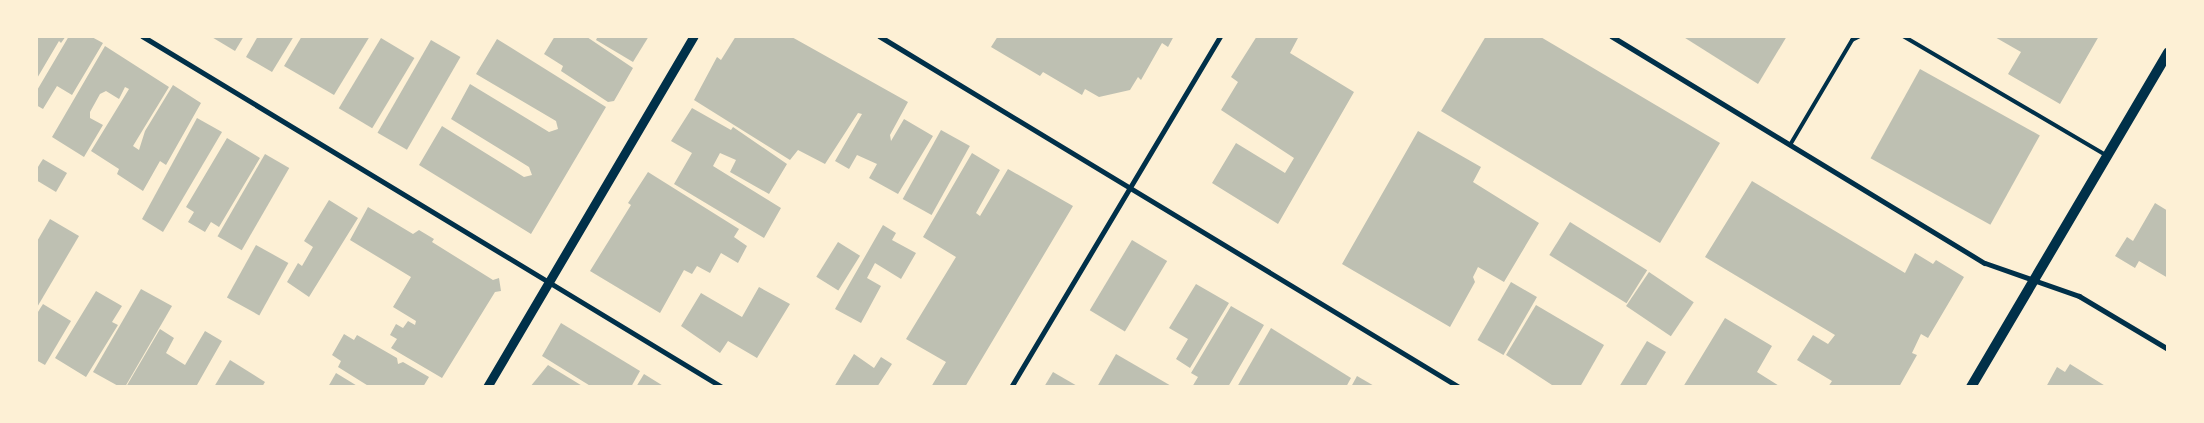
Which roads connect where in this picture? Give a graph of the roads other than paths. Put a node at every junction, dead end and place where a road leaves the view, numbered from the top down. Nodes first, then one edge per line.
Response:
1 (142, 36) edge
2 (694, 36) edge
3 (879, 36) edge
4 (1220, 36) edge
5 (1611, 36) edge
6 (1860, 36) edge
7 (1903, 36) edge
8 (2168, 53) edge
9 (1790, 145) junction
10 (2108, 156) junction
11 (1130, 187) junction
12 (2033, 280) junction
13 (550, 284) junction
14 (2168, 348) edge
15 (487, 387) edge
16 (722, 387) edge
17 (1011, 387) edge
18 (1459, 387) edge
19 (1971, 387) edge

1 - 13 street
2 - 13 street
3 - 11 street
4 - 11 street
5 - 9 street
6 - 9 lane
7 - 10 lane
8 - 10 main road
9 - 12 street
10 - 12 main road
11 - 17 street
11 - 18 street
12 - 14 street
12 - 19 main road
13 - 15 street
13 - 16 street

